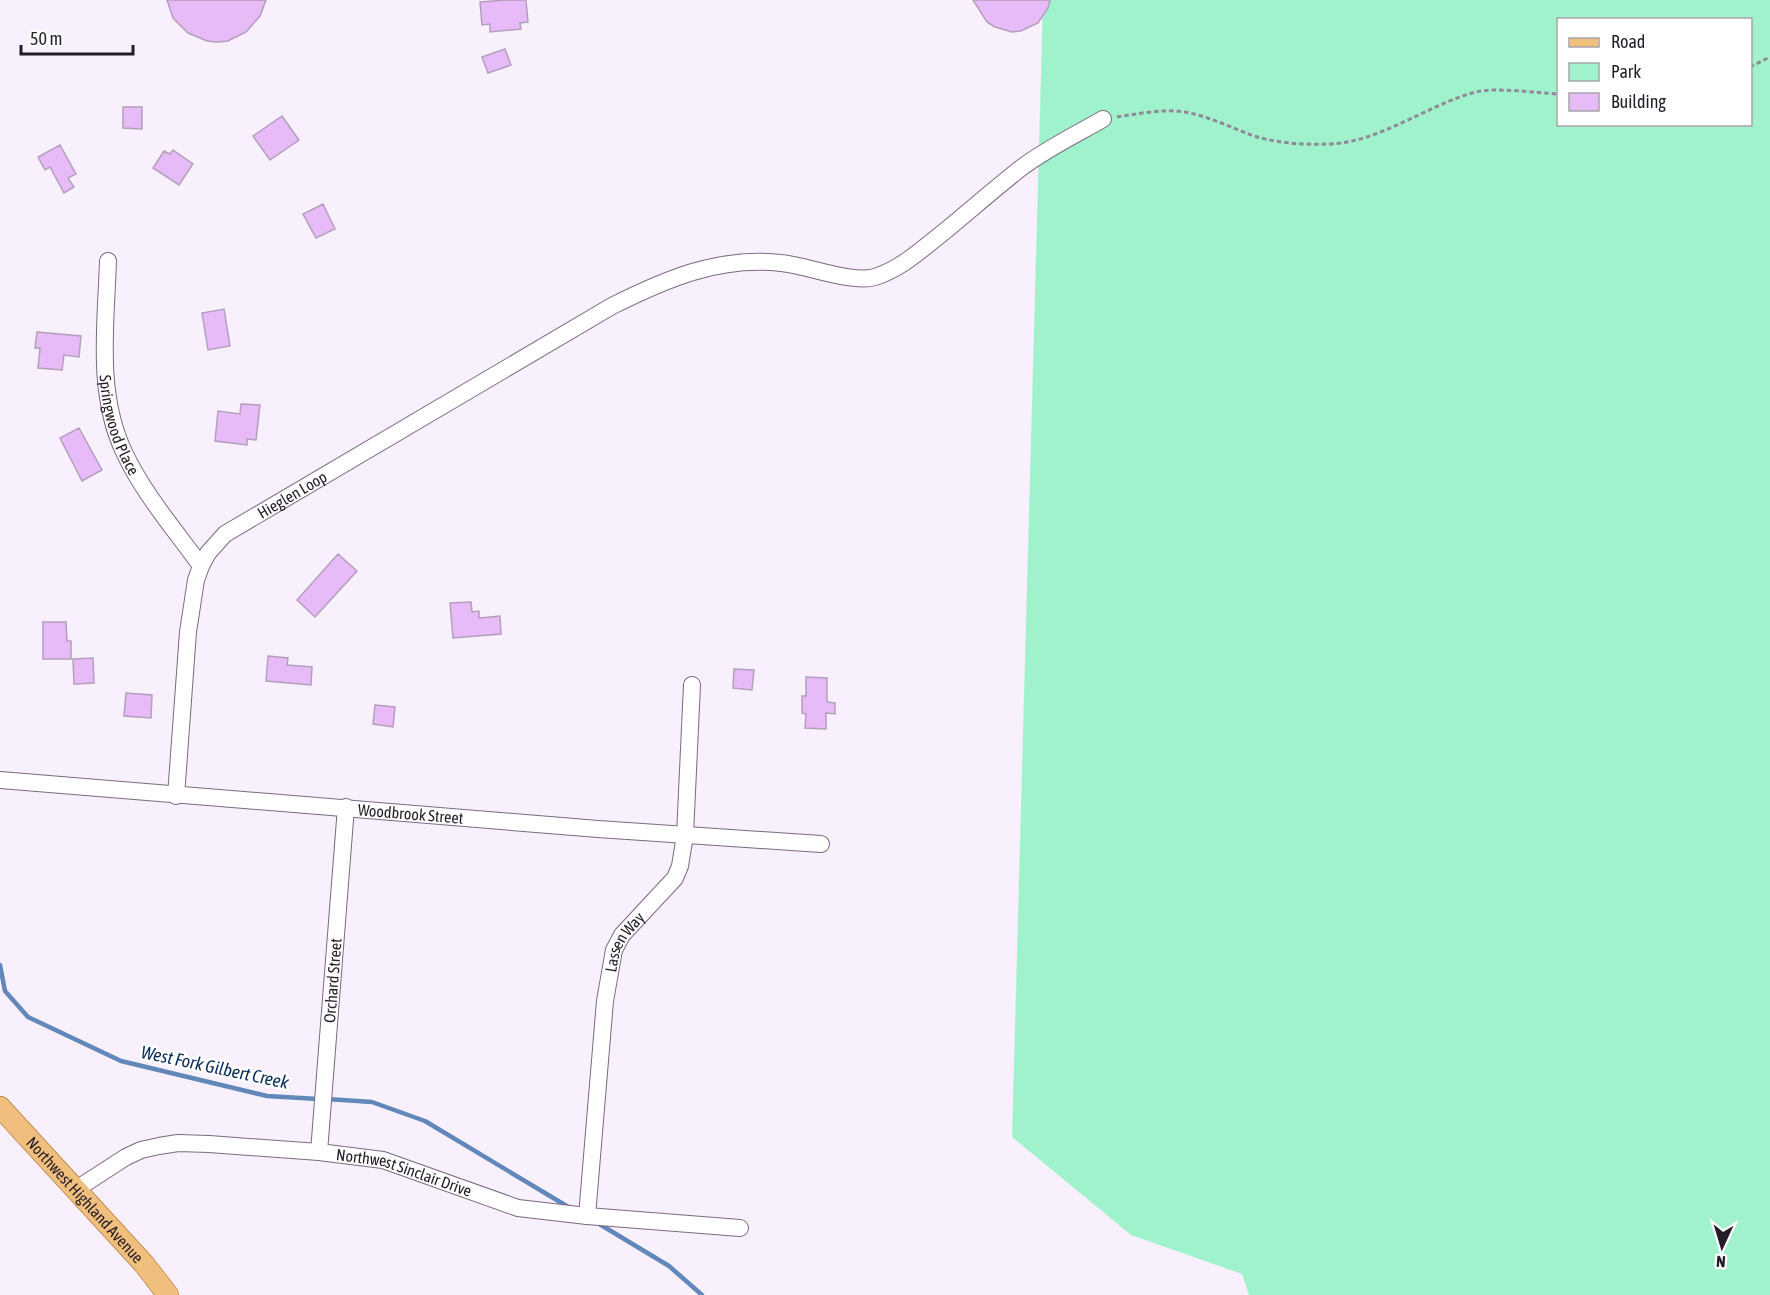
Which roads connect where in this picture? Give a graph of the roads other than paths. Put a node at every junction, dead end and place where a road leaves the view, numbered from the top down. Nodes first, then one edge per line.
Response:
1 (1103, 119) road end
2 (108, 261) dead end
3 (201, 566) junction
4 (692, 685) dead end
5 (0, 780) edge
6 (176, 796) junction
7 (345, 807) junction
8 (685, 835) junction
9 (821, 844) dead end
10 (0, 1107) edge
11 (319, 1152) junction
12 (75, 1190) junction
13 (587, 1216) junction
14 (740, 1228) dead end
15 (168, 1295) edge

1 - 3 street, Hieglen Loop
2 - 3 street, Springwood Place
3 - 6 street, Hieglen Loop
4 - 8 street, Lassen Way
5 - 6 street, Woodbrook Street
6 - 7 street, Woodbrook Street
7 - 8 street, Woodbrook Street
7 - 11 street, Orchard Street
8 - 9 street, Woodbrook Street
8 - 13 street, Lassen Way
10 - 12 main road, Northwest Highland Avenue
11 - 12 street, Northwest Sinclair Drive
11 - 13 street, Northwest Sinclair Drive
12 - 15 main road, Northwest Highland Avenue
13 - 14 street, Northwest Sinclair Drive

